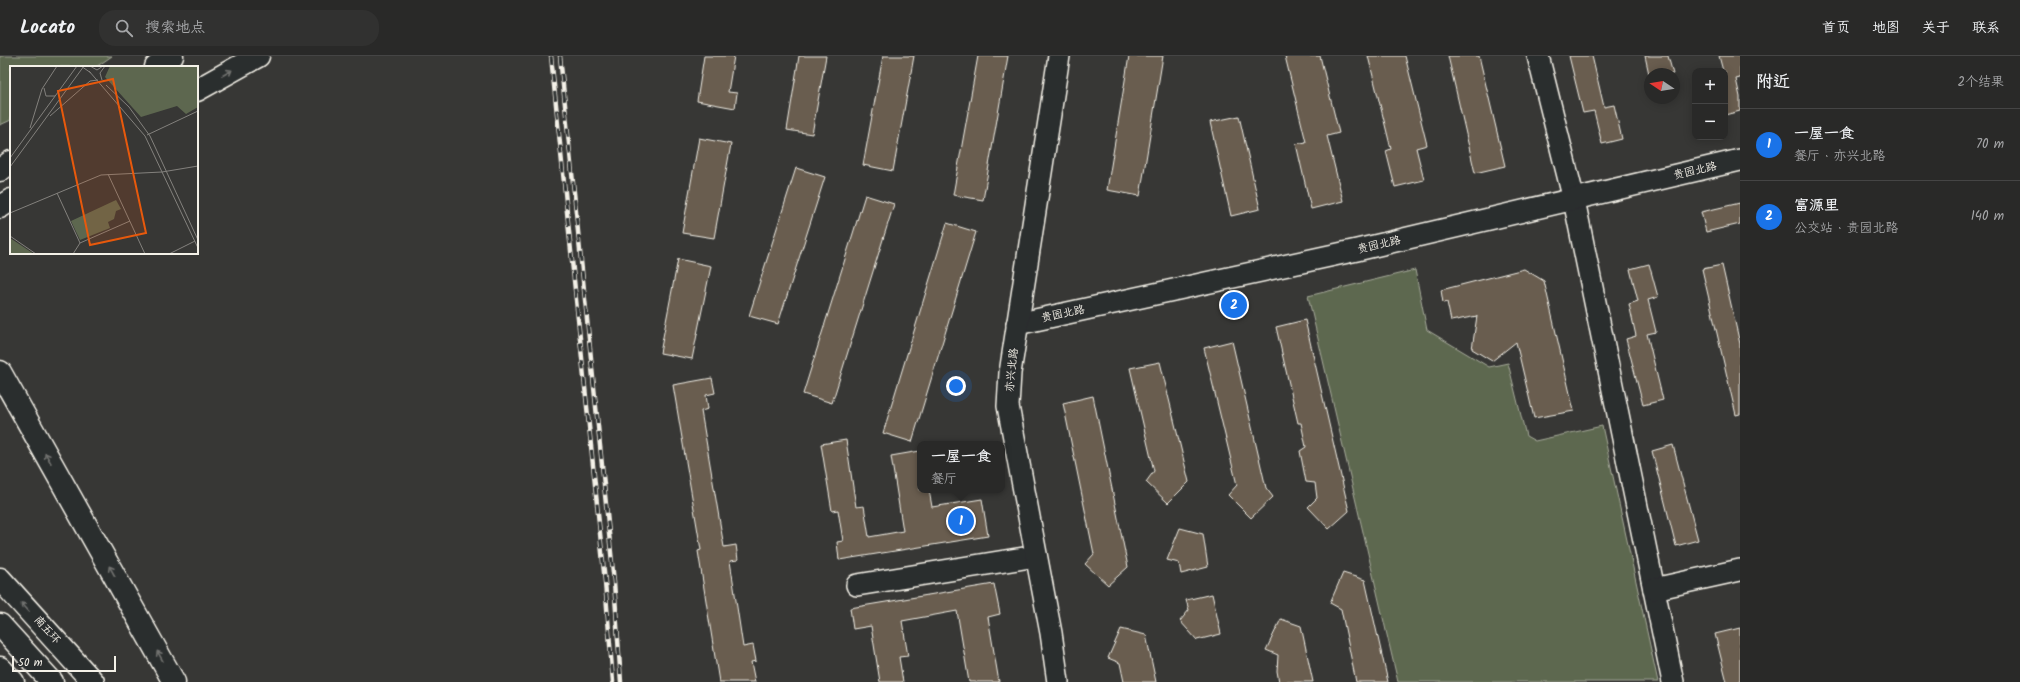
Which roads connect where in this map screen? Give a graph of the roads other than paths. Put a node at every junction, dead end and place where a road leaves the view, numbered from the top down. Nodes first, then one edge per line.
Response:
1 (172, 56) edge
2 (258, 56) edge
3 (1059, 56) edge
4 (1538, 56) edge
5 (157, 66) edge
6 (198, 89) edge
7 (1740, 160) edge
8 (10, 163) edge
9 (0, 170) edge
10 (1574, 200) junction
11 (10, 201) edge
12 (0, 207) edge
13 (1017, 324) junction
14 (0, 372) edge
15 (1036, 556) junction
16 (1740, 570) edge
17 (0, 579) edge
18 (857, 585) dead end
19 (1654, 589) junction
20 (0, 624) edge
21 (0, 668) edge
22 (49, 679) edge
23 (91, 680) edge
24 (13, 682) edge
25 (174, 682) edge
26 (1058, 682) edge
27 (1673, 682) edge

1 - 5 main road
6 -> 2 main road
3 - 13 street, 亦兴北路
4 - 10 street
7 - 10 street, 贵园北路
8 - 9 main road
10 - 13 street, 贵园北路
10 - 19 street
11 - 12 main road
13 - 15 street, 亦兴北路
25 -> 14 main road
15 - 18 street
15 - 26 street, 亦兴北路
16 - 19 street
23 -> 17 main road, 南五环
19 - 27 street
20 - 22 main road
21 - 24 main road

